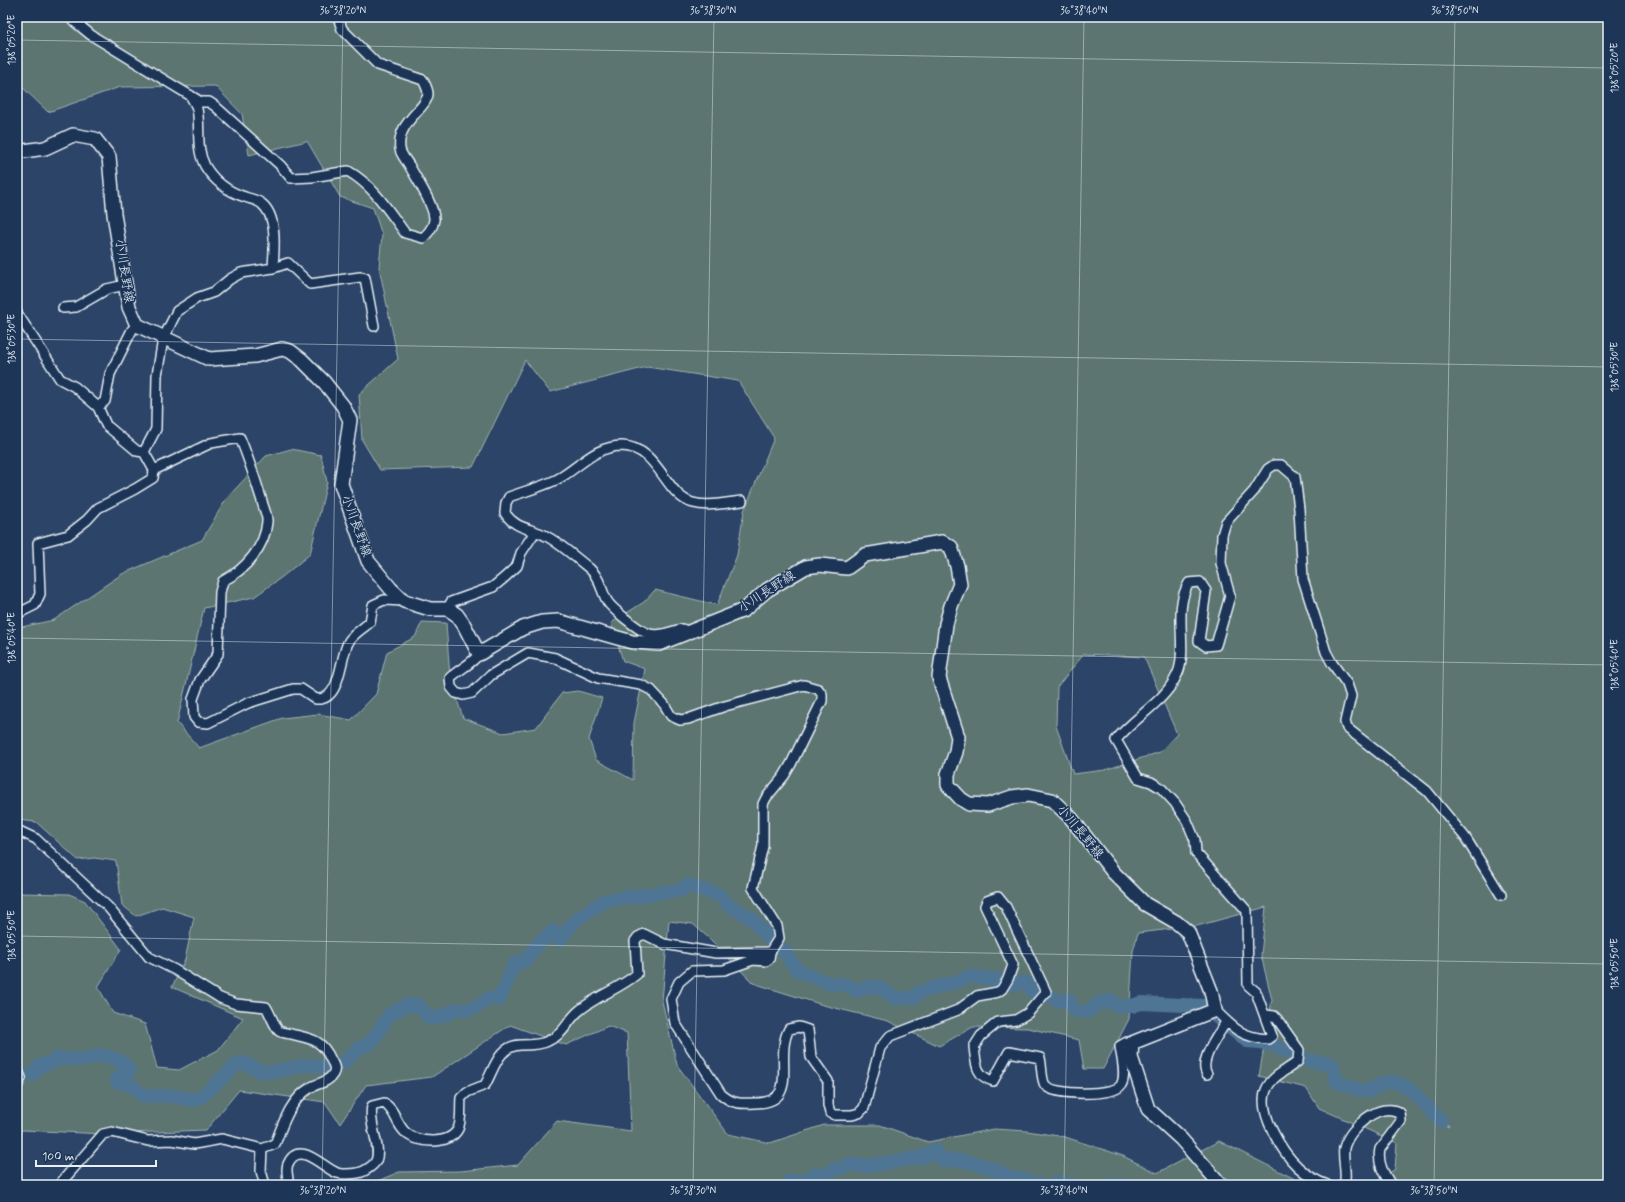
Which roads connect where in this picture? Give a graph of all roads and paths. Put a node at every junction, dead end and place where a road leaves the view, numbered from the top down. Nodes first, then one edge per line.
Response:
1 (68, 17) edge
2 (338, 17) edge
3 (190, 95) junction
4 (17, 150) edge
5 (273, 268) junction
6 (125, 285) junction
7 (63, 308) dead end
8 (17, 313) edge
9 (137, 325) junction
10 (374, 326) dead end
11 (163, 339) junction
12 (98, 407) junction
13 (144, 452) junction
14 (154, 470) junction
15 (742, 500) dead end
16 (535, 532) junction
17 (404, 601) junction
18 (448, 609) junction
19 (17, 614) edge
20 (688, 632) junction
21 (479, 654) junction
22 (17, 830) edge
23 (1500, 895) dead end
24 (770, 952) junction
25 (1215, 1010) junction
26 (1264, 1015) junction
27 (1226, 1022) junction
28 (1132, 1043) junction
29 (17, 1069) edge
30 (1207, 1074) dead end
31 (17, 1086) edge
32 (262, 1149) junction
33 (59, 1185) edge
34 (265, 1185) edge
35 (288, 1185) edge
36 (1221, 1185) edge
37 (1327, 1185) edge
38 (1344, 1185) edge
39 (1391, 1185) edge

1 - 3 street
2 - 3 street
3 - 5 street
4 - 6 main road, 小川長野線
5 - 10 street
5 - 11 street
6 - 7 street
6 - 9 main road, 小川長野線
8 - 12 street
9 - 11 main road, 小川長野線
9 - 12 street
11 - 13 street
11 - 17 main road, 小川長野線
12 - 13 street
13 - 14 street
14 - 17 street
14 - 19 street
15 - 16 street
16 - 18 street
16 - 20 street
17 - 18 main road, 小川長野線
18 - 21 main road
20 - 21 main road, 小川長野線
20 - 25 main road, 小川長野線
21 - 24 street
22 - 32 street
23 - 26 street
24 - 28 street
24 - 35 street
25 - 27 street
25 - 28 main road
26 - 27 street
26 - 37 street
27 - 30 street
28 - 36 main road
29 - 31 street
32 - 33 street
32 - 34 street
38 - 39 street

